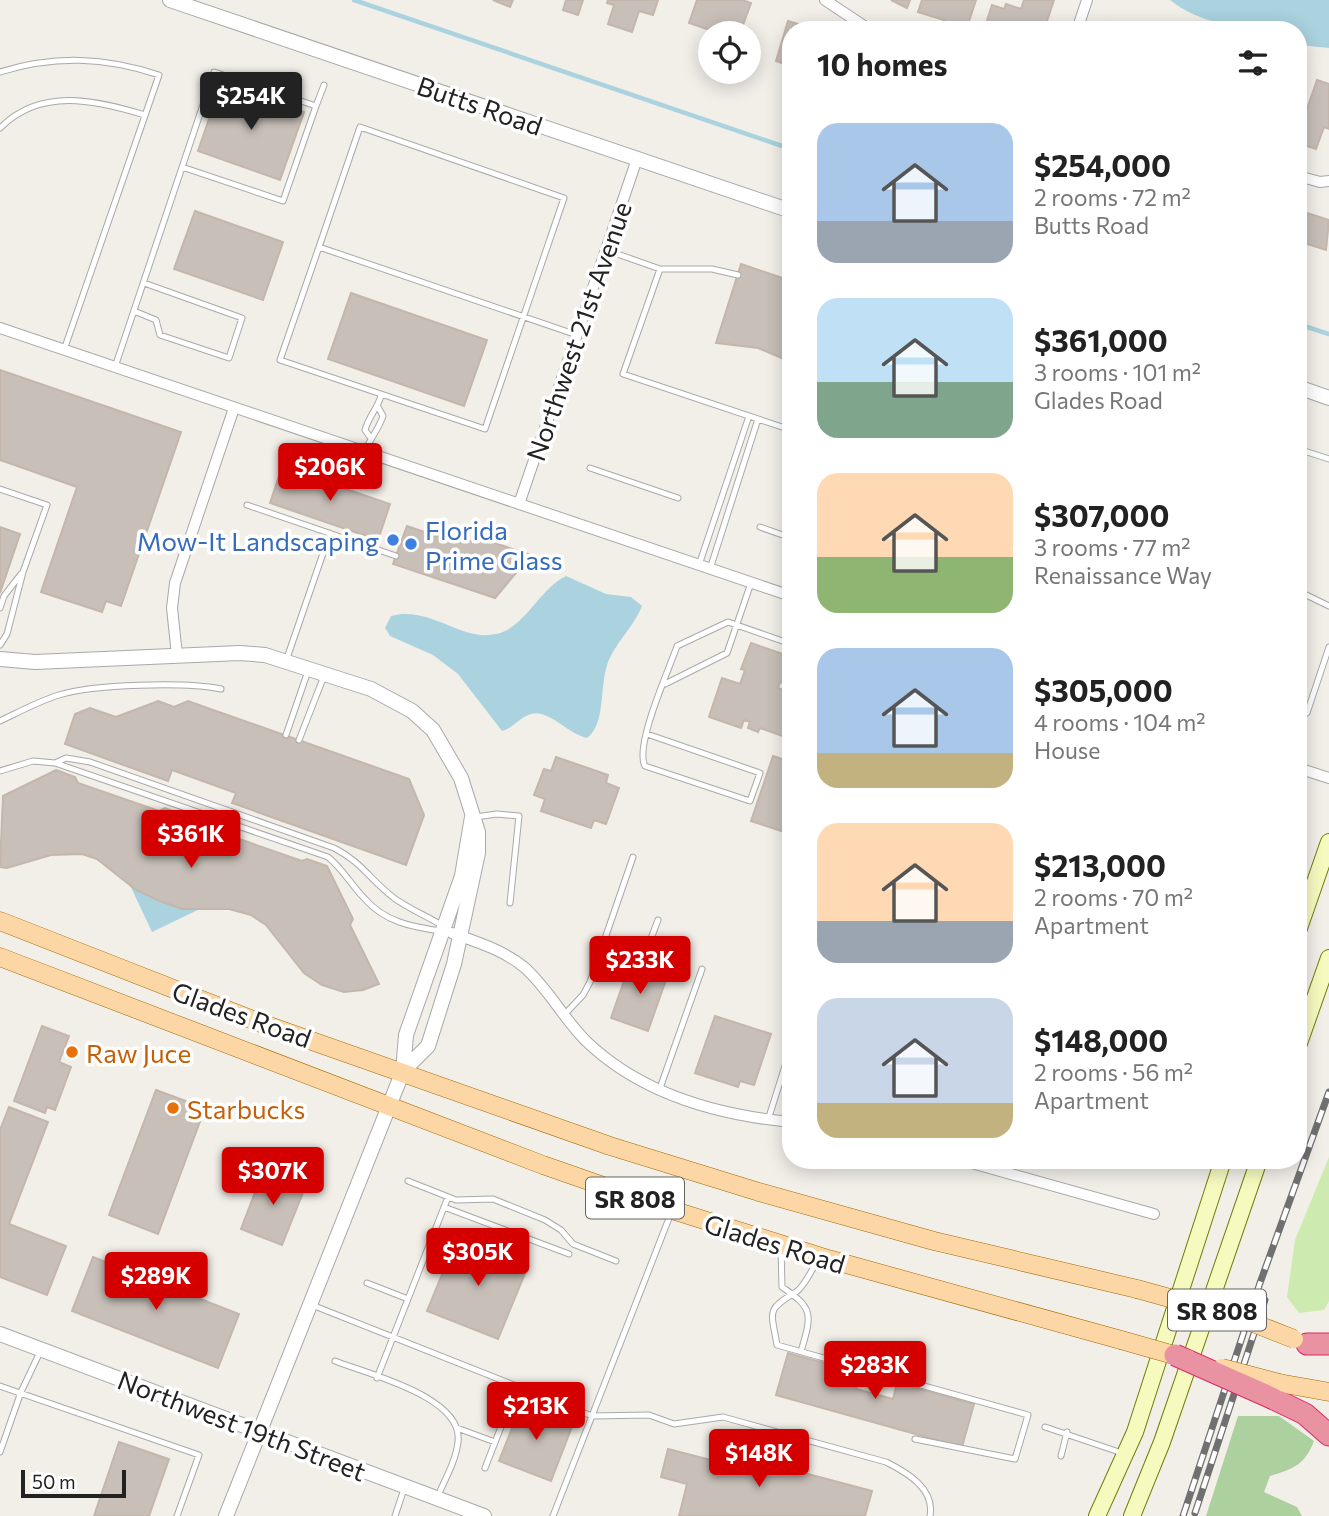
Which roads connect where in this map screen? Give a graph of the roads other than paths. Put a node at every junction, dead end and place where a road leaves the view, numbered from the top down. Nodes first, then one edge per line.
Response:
1 (170, 0) edge
2 (825, 0) edge
3 (1087, 0) edge
4 (856, 21) edge
5 (1080, 21) edge
6 (0, 72) edge
7 (324, 85) dead end
8 (316, 106) junction
9 (145, 115) junction
10 (0, 128) edge
11 (637, 159) junction
12 (182, 167) junction
13 (1307, 178) edge
14 (1329, 181) edge
15 (782, 208) edge
16 (319, 247) junction
17 (606, 250) junction
18 (660, 269) junction
19 (738, 275) dead end
20 (144, 283) junction
21 (134, 311) junction
22 (523, 316) junction
23 (0, 328) edge
24 (576, 335) junction
25 (64, 350) junction
26 (114, 367) junction
27 (1307, 390) edge
28 (381, 396) junction
29 (1329, 398) edge
30 (378, 407) junction
31 (234, 408) junction
32 (749, 416) junction
33 (758, 419) junction
34 (782, 427) edge
35 (370, 438) junction
36 (365, 452) junction
37 (1307, 452) edge
38 (1329, 459) edge
39 (590, 468) dead end
40 (0, 489) edge
41 (678, 498) dead end
42 (519, 504) junction
43 (247, 505) dead end
44 (760, 527) dead end
45 (330, 533) junction
46 (782, 535) edge
47 (396, 556) dead end
48 (704, 567) junction
49 (23, 572) junction
50 (751, 583) junction
51 (782, 593) edge
52 (1307, 595) edge
53 (1329, 606) edge
54 (0, 608) edge
55 (737, 625) junction
56 (782, 641) edge
57 (0, 645) edge
58 (1329, 647) edge
59 (177, 655) junction
60 (0, 659) edge
61 (286, 662) junction
62 (309, 668) junction
63 (325, 673) junction
64 (664, 684) junction
65 (221, 689) dead end
66 (1307, 713) edge
67 (0, 721) edge
68 (647, 734) junction
69 (286, 735) dead end
70 (299, 740) dead end
71 (55, 763) junction
72 (1, 769) edge
73 (1307, 771) edge
74 (1329, 778) edge
75 (472, 817) junction
76 (1329, 842) edge
77 (633, 857) dead end
78 (510, 903) dead end
79 (1307, 905) edge
80 (658, 920) dead end
81 (0, 921) edge
82 (449, 932) junction
83 (647, 950) dead end
84 (0, 957) edge
85 (1329, 958) edge
86 (702, 969) dead end
87 (564, 1015) junction
88 (1307, 1020) edge
89 (403, 1071) junction
90 (782, 1076) edge
91 (659, 1091) junction
92 (389, 1105) junction
93 (768, 1120) junction
94 (782, 1121) edge
95 (993, 1169) edge
96 (1220, 1169) edge
97 (1256, 1169) edge
98 (408, 1181) dead end
99 (448, 1197) junction
100 (444, 1207) junction
101 (672, 1210) junction
102 (1154, 1214) dead end
103 (781, 1245) junction
104 (569, 1254) dead end
105 (820, 1257) junction
106 (616, 1261) dead end
107 (367, 1283) dead end
108 (792, 1294) junction
109 (408, 1299) junction
110 (309, 1304) junction
111 (0, 1334) edge
112 (393, 1338) junction
113 (1301, 1341) junction
114 (1329, 1344) edge
115 (802, 1348) dead end
116 (41, 1349) junction
117 (1329, 1354) edge
118 (1175, 1355) joint
119 (335, 1362) dead end
120 (377, 1378) junction
121 (0, 1386) edge
122 (517, 1386) junction
123 (1277, 1391) junction
124 (21, 1392) junction
125 (1329, 1392) edge
126 (592, 1416) junction
127 (1045, 1427) dead end
128 (457, 1428) junction
129 (260, 1431) junction
130 (1067, 1432) junction
131 (1329, 1435) edge
132 (915, 1440) dead end
133 (495, 1443) junction
134 (0, 1452) edge
135 (1125, 1454) junction
136 (1061, 1456) dead end
137 (485, 1468) dead end
138 (405, 1486) junction
139 (437, 1498) junction
140 (177, 1516) edge
141 (226, 1516) edge
142 (395, 1516) edge
143 (484, 1516) edge
144 (553, 1516) edge
145 (930, 1516) edge
146 (1097, 1516) edge
147 (1132, 1516) edge

1 - 11 street, Butts Road
2 - 4 street
3 - 5 street
6 - 9 lane
7 - 8 lane
8 - 12 lane
8 - 12 lane
9 - 10 lane
9 - 25 lane
11 - 15 street, Butts Road
11 - 17 street, Northwest 21st Avenue
12 - 20 lane
13 - 14 street
16 - 22 lane
16 - 22 lane
16 - 28 lane
17 - 18 lane
17 - 24 street, Northwest 21st Avenue
18 - 19 lane
18 - 32 lane
20 - 21 lane
20 - 21 lane
21 - 26 lane
22 - 24 lane
22 - 28 lane
23 - 25 street
24 - 42 street, Northwest 21st Avenue
25 - 26 street
26 - 31 street
27 - 29 street
28 - 30 lane
30 - 35 lane
30 - 35 lane
31 - 36 street
31 - 59 street
32 - 33 lane
32 - 48 lane
33 - 34 lane
33 - 48 lane
35 - 36 lane
36 - 42 street
37 - 38 lane
39 - 41 lane
40 - 49 lane
42 - 48 street
43 - 45 lane
44 - 46 lane
45 - 47 lane
45 - 61 lane
48 - 50 street
49 - 54 lane
49 - 57 lane
50 - 51 street
50 - 55 lane
52 - 53 lane
55 - 56 lane
55 - 64 lane
55 - 64 lane
58 - 66 lane
59 - 60 street
59 - 61 street
61 - 62 street
62 - 63 street
62 - 69 lane
63 - 70 lane
63 - 75 street
64 - 68 lane
65 - 67 lane
68 - 68 lane
71 - 72 lane
71 - 82 lane
71 - 82 lane
73 - 74 street
75 - 78 lane
75 - 82 street
75 - 82 street
76 - 79 main road
77 - 87 lane
80 - 83 lane
81 - 89 main road, Glades Road / SR 808
82 - 87 street
82 - 89 street
82 - 89 street
84 - 92 main road, Glades Road / SR 808
85 - 88 main road
86 - 91 lane
87 - 91 street
89 - 92 street
89 - 113 main road, Glades Road / SR 808, bridge
90 - 93 lane
91 - 93 street
92 - 101 main road, Glades Road / SR 808
92 - 110 street
93 - 94 street
95 - 102 street
96 - 135 main road
97 - 147 main road
98 - 99 lane
99 - 100 lane
99 - 106 lane
100 - 104 lane
100 - 109 lane
101 - 103 main road, Glades Road / SR 808
101 - 126 lane
103 - 105 main road, Glades Road / SR 808
103 - 108 lane
105 - 108 lane
105 - 118 main road, Glades Road / SR 808, bridge
107 - 109 lane
108 - 115 lane
108 - 132 lane
109 - 112 lane
110 - 112 lane
110 - 129 street
111 - 116 street, Northwest 19th Street
112 - 120 lane
112 - 122 lane
113 - 114 highway
113 - 117 main road, Glades Road / SR 808
116 - 124 lane
116 - 129 street, Northwest 19th Street
118 - 123 highway, bridge
119 - 120 lane
120 - 128 lane
121 - 124 lane
122 - 126 lane
122 - 133 lane
123 - 125 main road
123 - 131 highway
124 - 134 lane
124 - 140 lane
126 - 144 lane
126 - 145 lane
127 - 130 lane
128 - 133 lane
128 - 139 lane
129 - 138 street, Northwest 19th Street
129 - 141 street
130 - 135 lane
130 - 136 lane
133 - 137 lane
135 - 146 main road
138 - 139 street, Northwest 19th Street
138 - 142 lane
139 - 143 street, Northwest 19th Street

